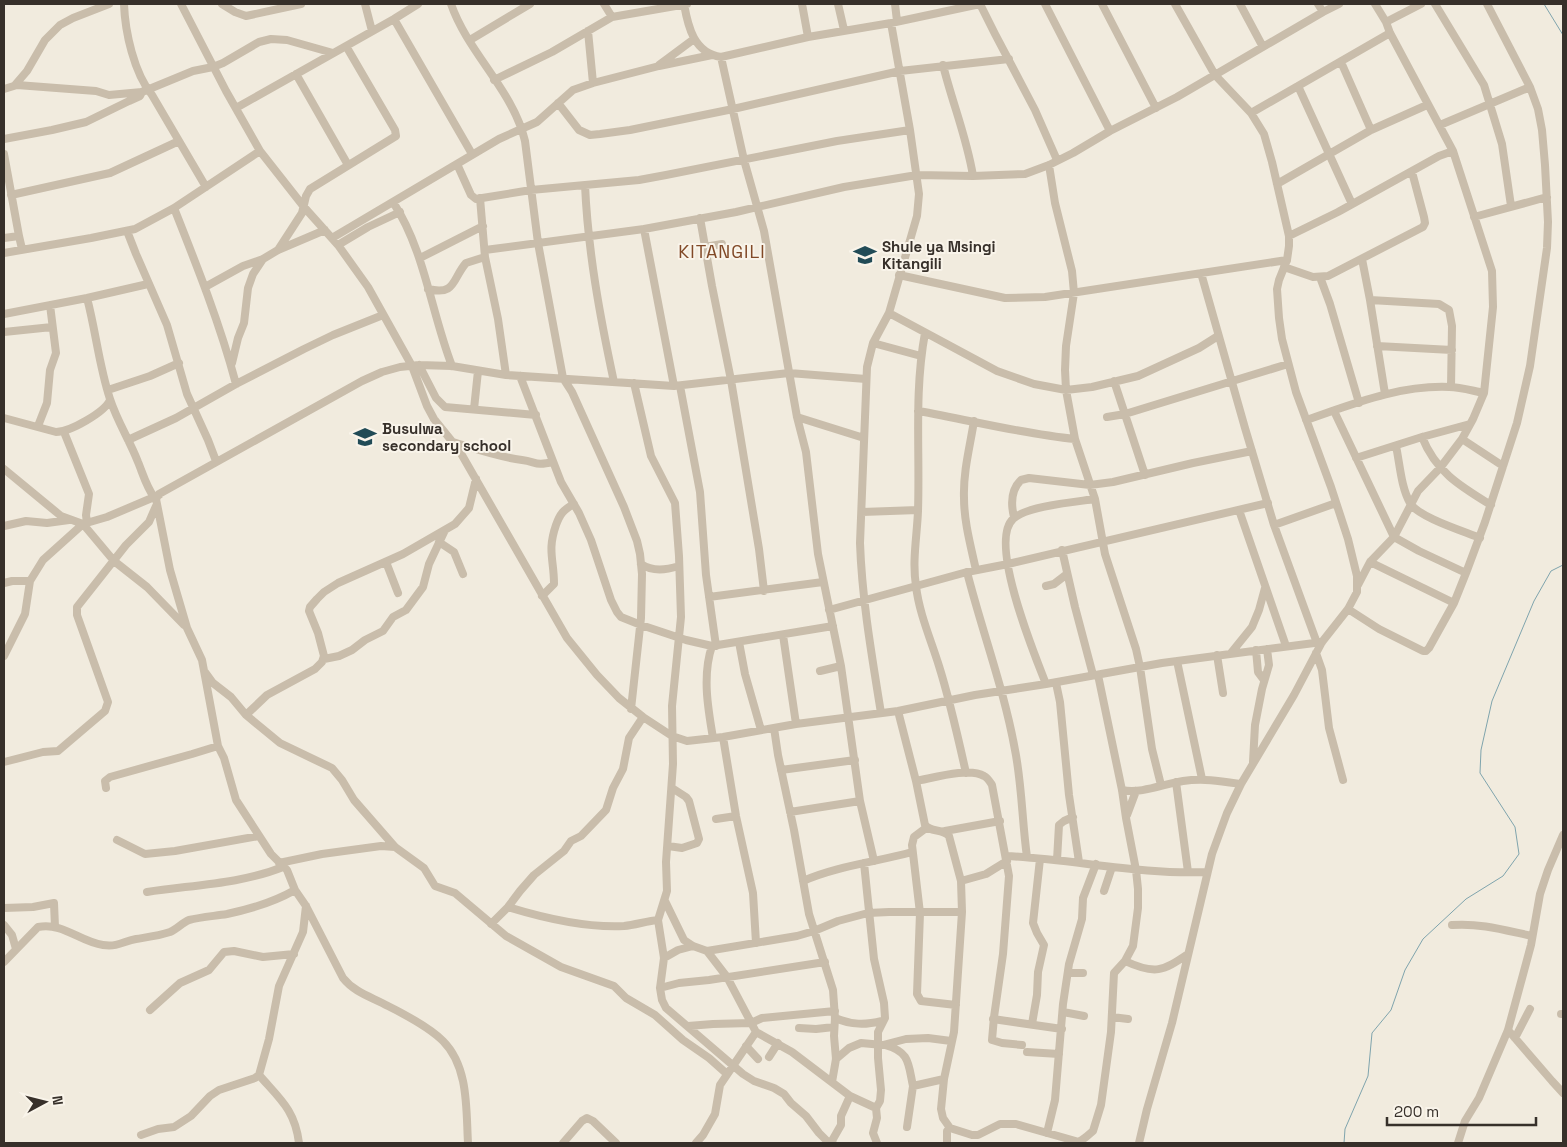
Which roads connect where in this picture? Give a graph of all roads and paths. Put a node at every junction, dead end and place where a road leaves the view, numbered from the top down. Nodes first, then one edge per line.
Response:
1 (109, 4) edge
2 (124, 4) edge
3 (181, 4) edge
4 (222, 4) edge
5 (301, 4) edge
6 (364, 4) edge
7 (418, 4) edge
8 (451, 4) edge
9 (530, 4) edge
10 (604, 4) edge
11 (626, 4) edge
12 (686, 4) edge
13 (802, 4) edge
14 (838, 4) edge
15 (895, 4) edge
16 (926, 4) edge
17 (980, 4) edge
18 (1045, 4) edge
19 (1102, 4) edge
20 (1175, 4) edge
21 (1240, 4) edge
22 (1318, 4) edge
23 (1339, 4) edge
24 (1375, 4) edge
25 (1421, 4) edge
26 (1435, 4) edge
27 (1487, 4) edge
28 (1323, 12) junction
29 (628, 13) junction
30 (928, 14) junction
31 (612, 16) junction
32 (394, 19) junction
33 (894, 22) junction
34 (1386, 22) junction
35 (372, 30) junction
36 (844, 30) junction
37 (588, 31) junction
38 (1390, 33) junction
39 (808, 37) junction
40 (694, 39) junction
41 (470, 40) junction
42 (346, 46) junction
43 (1263, 46) junction
44 (333, 53) junction
45 (712, 55) junction
46 (721, 56) junction
47 (1009, 59) junction
48 (1341, 62) junction
49 (943, 65) junction
50 (659, 66) junction
51 (213, 67) junction
52 (900, 71) junction
53 (296, 74) junction
54 (1215, 75) junction
55 (494, 80) junction
56 (593, 83) junction
57 (15, 85) junction
58 (1298, 86) junction
59 (1530, 87) junction
60 (4, 89) edge
61 (145, 91) junction
62 (558, 102) junction
63 (1491, 104) junction
64 (1426, 105) junction
65 (236, 108) junction
66 (1156, 108) junction
67 (733, 109) junction
68 (1251, 113) junction
69 (1440, 125) junction
70 (523, 129) junction
71 (910, 130) junction
72 (1371, 130) junction
73 (1110, 131) junction
74 (4, 138) edge
75 (179, 141) junction
76 (260, 151) junction
77 (1452, 151) junction
78 (4, 154) edge
79 (472, 154) junction
80 (1329, 154) junction
81 (744, 160) junction
82 (1057, 160) junction
83 (457, 164) junction
84 (348, 165) junction
85 (1049, 165) junction
86 (1412, 172) junction
87 (917, 175) junction
88 (973, 176) junction
89 (1277, 184) junction
90 (585, 185) junction
91 (206, 188) junction
92 (531, 190) junction
93 (11, 195) junction
94 (1547, 197) junction
95 (480, 198) junction
96 (393, 202) junction
97 (1352, 204) junction
98 (757, 206) junction
99 (1511, 206) junction
100 (304, 207) junction
101 (174, 208) junction
102 (400, 212) junction
103 (1474, 217) junction
104 (700, 218) junction
105 (483, 226) junction
106 (644, 229) junction
107 (325, 230) junction
108 (128, 231) junction
109 (18, 236) junction
110 (1289, 236) junction
111 (588, 237) junction
112 (4, 238) edge
113 (332, 238) junction
114 (538, 243) junction
115 (722, 244) dead end
116 (338, 246) junction
117 (705, 247) junction
118 (22, 249) junction
119 (278, 250) junction
120 (485, 253) junction
121 (4, 254) edge
122 (420, 258) junction
123 (264, 259) junction
124 (1362, 259) junction
125 (1286, 264) junction
126 (1201, 272) junction
127 (899, 275) junction
128 (1320, 277) junction
129 (148, 284) junction
130 (205, 287) junction
131 (428, 289) junction
132 (1074, 293) junction
133 (87, 298) junction
134 (1370, 300) junction
135 (50, 305) junction
136 (889, 313) junction
137 (4, 314) edge
138 (383, 315) junction
139 (52, 327) junction
140 (4, 332) edge
141 (926, 333) junction
142 (1218, 336) junction
143 (873, 343) junction
144 (1377, 346) junction
145 (1452, 350) junction
146 (921, 356) junction
147 (232, 363) junction
148 (179, 364) junction
149 (1288, 364) junction
150 (415, 366) junction
151 (452, 366) junction
152 (478, 371) junction
153 (789, 373) junction
154 (506, 375) junction
155 (520, 376) junction
156 (564, 378) junction
157 (866, 379) junction
158 (731, 380) junction
159 (1114, 381) junction
160 (1232, 381) junction
161 (614, 382) junction
162 (634, 383) junction
163 (236, 384) junction
164 (677, 386) junction
165 (1451, 387) junction
166 (108, 390) junction
167 (1066, 390) junction
168 (1484, 393) junction
169 (1386, 394) junction
170 (110, 400) junction
171 (1359, 402) junction
172 (194, 408) junction
173 (474, 409) junction
174 (1334, 410) junction
175 (918, 412) junction
176 (1125, 414) junction
177 (536, 415) junction
178 (797, 417) junction
179 (1107, 417) dead end
180 (4, 418) edge
181 (1306, 420) junction
182 (974, 421) junction
183 (1470, 424) junction
184 (38, 426) junction
185 (64, 432) junction
186 (1422, 437) junction
187 (864, 438) junction
188 (1462, 439) junction
189 (128, 440) junction
190 (1075, 440) junction
191 (453, 442) junction
192 (1396, 446) junction
193 (1252, 452) junction
194 (1356, 458) junction
195 (216, 461) junction
196 (553, 462) junction
197 (1503, 466) junction
198 (1440, 468) junction
199 (4, 470) edge
200 (1145, 475) junction
201 (476, 479) junction
202 (1090, 485) junction
203 (157, 495) junction
204 (1095, 498) junction
205 (1268, 503) junction
206 (1336, 503) junction
207 (574, 504) junction
208 (1410, 505) junction
209 (1491, 505) junction
210 (156, 506) junction
211 (918, 510) junction
212 (1239, 510) junction
213 (862, 512) junction
214 (1014, 517) junction
215 (69, 520) junction
216 (85, 524) junction
217 (1274, 525) junction
218 (4, 526) edge
219 (445, 530) junction
220 (1394, 537) junction
221 (1480, 538) junction
222 (1103, 541) junction
223 (439, 542) junction
224 (1062, 550) junction
225 (114, 560) junction
226 (386, 562) junction
227 (1370, 562) junction
228 (641, 564) junction
229 (1008, 564) junction
230 (679, 566) junction
231 (971, 571) junction
232 (463, 574) dead end
233 (1067, 574) junction
234 (1466, 574) junction
235 (30, 581) junction
236 (823, 582) junction
237 (4, 583) edge
238 (1358, 585) junction
239 (916, 586) junction
240 (1046, 586) dead end
241 (1265, 586) junction
242 (764, 591) junction
243 (398, 593) dead end
244 (542, 596) junction
245 (709, 597) junction
246 (865, 602) junction
247 (1454, 603) junction
248 (1348, 609) junction
249 (829, 610) junction
250 (641, 625) junction
251 (833, 626) junction
252 (187, 628) junction
253 (783, 635) junction
254 (678, 637) junction
255 (739, 642) junction
256 (1319, 642) junction
257 (714, 646) junction
258 (1286, 646) junction
259 (1267, 649) junction
260 (1256, 650) junction
261 (1231, 653) junction
262 (1316, 653) junction
263 (1217, 655) junction
264 (4, 656) edge
265 (324, 659) junction
266 (1177, 661) junction
267 (841, 666) junction
268 (1140, 667) junction
269 (204, 671) junction
270 (820, 671) dead end
271 (1095, 675) junction
272 (1264, 680) junction
273 (1056, 682) junction
274 (1046, 684) junction
275 (1001, 691) junction
276 (1223, 693) dead end
277 (948, 700) junction
278 (631, 709) junction
279 (898, 711) junction
280 (881, 713) junction
281 (246, 715) junction
282 (850, 717) junction
283 (643, 718) junction
284 (796, 724) junction
285 (774, 728) junction
286 (761, 730) junction
287 (672, 736) junction
288 (723, 737) junction
289 (713, 738) junction
290 (218, 746) junction
291 (854, 760) junction
292 (4, 762) edge
293 (1253, 763) junction
294 (781, 770) junction
295 (966, 773) junction
296 (1202, 779) junction
297 (1343, 780) dead end
298 (916, 781) junction
299 (1176, 782) junction
300 (1241, 784) junction
301 (1161, 785) junction
302 (106, 788) dead end
303 (672, 788) junction
304 (1122, 790) junction
305 (1136, 791) junction
306 (860, 801) junction
307 (790, 812) junction
308 (736, 816) junction
309 (1073, 817) junction
310 (1126, 818) junction
311 (716, 819) dead end
312 (1000, 821) junction
313 (926, 828) junction
314 (945, 831) junction
315 (259, 836) junction
316 (1563, 836) edge
317 (117, 840) dead end
318 (668, 846) junction
319 (396, 847) junction
320 (912, 852) junction
321 (1027, 857) junction
322 (1006, 858) junction
323 (1040, 859) junction
324 (1057, 860) junction
325 (874, 861) junction
326 (1079, 862) junction
327 (864, 863) junction
328 (1096, 864) junction
329 (281, 865) junction
330 (1112, 867) junction
331 (1136, 870) junction
332 (1188, 872) junction
333 (1207, 872) junction
334 (803, 881) junction
335 (961, 881) junction
336 (295, 890) junction
337 (1104, 891) dead end
338 (147, 892) dead end
339 (665, 901) junction
340 (306, 906) junction
341 (508, 907) junction
342 (4, 908) edge
343 (962, 912) junction
344 (868, 913) junction
345 (920, 913) junction
346 (658, 920) junction
347 (491, 924) junction
348 (4, 925) edge
349 (1452, 925) dead end
350 (55, 927) junction
351 (814, 931) junction
352 (1532, 936) junction
353 (756, 943) junction
354 (693, 946) junction
355 (16, 950) junction
356 (707, 951) junction
357 (294, 954) junction
358 (1188, 954) junction
359 (664, 958) junction
360 (1125, 961) junction
361 (4, 962) edge
362 (825, 962) junction
363 (1068, 972) junction
364 (1083, 973) dead end
365 (727, 977) junction
366 (660, 988) junction
367 (956, 1004) junction
368 (1530, 1009) dead end
369 (150, 1010) dead end
370 (1063, 1012) junction
371 (1084, 1016) dead end
372 (1112, 1017) junction
373 (835, 1019) junction
374 (994, 1019) junction
375 (1128, 1019) dead end
376 (882, 1022) junction
377 (751, 1023) junction
378 (1032, 1024) junction
379 (688, 1026) junction
380 (799, 1028) dead end
381 (1062, 1029) junction
382 (1508, 1030) junction
383 (756, 1032) junction
384 (1515, 1038) junction
385 (951, 1041) junction
386 (778, 1043) junction
387 (881, 1044) junction
388 (1022, 1045) dead end
389 (746, 1046) junction
390 (1027, 1052) dead end
391 (1060, 1054) junction
392 (769, 1057) dead end
393 (758, 1059) dead end
394 (836, 1060) junction
395 (732, 1065) junction
396 (727, 1074) junction
397 (259, 1075) junction
398 (944, 1079) junction
399 (832, 1082) junction
400 (913, 1086) junction
401 (1563, 1092) edge
402 (850, 1096) junction
403 (876, 1108) junction
404 (907, 1127) dead end
405 (950, 1128) junction
406 (1047, 1134) junction
407 (141, 1135) dead end
408 (978, 1139) edge
409 (299, 1143) edge
410 (468, 1143) edge
411 (563, 1143) edge
412 (616, 1143) edge
413 (696, 1143) edge
414 (831, 1143) edge
415 (877, 1143) edge
416 (947, 1143) edge
417 (1139, 1143) edge
418 (1458, 1143) edge

1 - 57 street
2 - 61 street
3 - 51 street
4 - 5 street
6 - 35 street
7 - 32 street
8 - 41 street
9 - 41 street
10 - 31 street
11 - 29 street
12 - 29 street
12 - 40 street
13 - 39 street
14 - 36 street
15 - 33 street
16 - 30 street
17 - 30 street
17 - 47 street
18 - 73 street
19 - 66 street
20 - 54 street
21 - 43 street
22 - 28 street
23 - 28 street
24 - 34 street
25 - 34 street
26 - 63 street
27 - 59 street
28 - 43 street
29 - 31 street
30 - 33 street
31 - 37 street
32 - 35 street
32 - 79 street
33 - 36 street
33 - 52 street
34 - 38 street
35 - 42 street
36 - 39 street
37 - 55 street
37 - 56 street
38 - 48 street
38 - 64 street
39 - 46 street
40 - 45 street
40 - 50 street
41 - 55 street
42 - 44 street
42 - 84 street
43 - 54 street
44 - 51 street
44 - 53 street
45 - 46 street
45 - 50 street
46 - 67 street
47 - 49 street
47 - 82 street
48 - 58 street
48 - 72 street
49 - 52 street
49 - 88 street
50 - 56 street
51 - 61 street
51 - 65 street
52 - 67 street
52 - 71 street
53 - 65 street
53 - 84 street
54 - 66 street
54 - 68 street
55 - 70 street
56 - 62 street
57 - 60 street
57 - 61 street
58 - 68 street
58 - 80 street
59 - 63 street
59 - 94 street
61 - 74 street
61 - 75 street
62 - 67 street
62 - 70 street
63 - 69 street
63 - 99 street
64 - 69 street
64 - 72 street
65 - 76 street
66 - 73 street
67 - 81 street
68 - 89 street
69 - 77 street
70 - 79 street
70 - 92 street
71 - 81 street
71 - 87 street
72 - 80 street
73 - 82 street
75 - 91 street
75 - 93 street
76 - 91 street
76 - 100 street
77 - 86 street
77 - 103 street
78 - 93 street
79 - 83 street
80 - 89 street
80 - 97 street
81 - 90 street
81 - 98 street
82 - 85 street
83 - 95 street
83 - 96 street
84 - 100 street
85 - 88 street
85 - 132 street
86 - 97 street
86 - 124 street
87 - 88 street
87 - 98 street
87 - 127 street
89 - 110 street
90 - 92 street
90 - 111 street
91 - 101 street
92 - 95 street
92 - 114 street
93 - 109 street
94 - 99 street
94 - 197 street
95 - 105 street
96 - 102 street
96 - 113 street
97 - 110 street
98 - 104 street
98 - 153 street
99 - 103 street
100 - 107 street
100 - 119 street
101 - 108 street
101 - 130 street
102 - 116 street
102 - 122 street
103 - 168 street
104 - 106 street
104 - 117 street
105 - 120 street
105 - 122 street
106 - 111 street
106 - 164 street
107 - 113 street
107 - 119 street
108 - 118 street
108 - 129 street
109 - 112 street
109 - 118 street
110 - 125 street
111 - 114 street
111 - 161 street
113 - 116 street
114 - 120 street
114 - 156 street
115 - 117 street
116 - 138 street
117 - 158 street
118 - 121 street
119 - 123 street
120 - 131 street
120 - 154 street
122 - 131 street
123 - 130 street
123 - 147 street
124 - 128 street
124 - 134 street
125 - 126 street
125 - 128 street
125 - 149 street
126 - 132 street
126 - 142 street
127 - 132 street
127 - 136 street
128 - 171 street
129 - 133 street
129 - 148 street
130 - 147 street
131 - 151 street
132 - 167 street
133 - 135 street
133 - 166 street
134 - 144 street
134 - 145 street
135 - 137 street
135 - 139 street
136 - 141 street
136 - 143 street
138 - 150 street
138 - 163 street
139 - 140 street
139 - 184 street
141 - 146 street
141 - 167 street
142 - 159 street
142 - 160 street
143 - 146 street
143 - 157 street
144 - 145 street
144 - 169 street
145 - 165 street
146 - 175 street
147 - 163 street
148 - 166 street
148 - 172 street
149 - 160 street
149 - 181 street
150 - 151 street
150 - 173 street
150 - 191 street
150 - 195 street
151 - 152 street
152 - 154 street
152 - 173 street
153 - 157 street
153 - 158 street
153 - 178 street
154 - 155 street
155 - 156 street
155 - 177 street
156 - 161 street
156 - 228 street
157 - 187 street
158 - 164 street
158 - 242 street
159 - 167 street
159 - 176 street
160 - 176 street
160 - 193 street
161 - 162 street
162 - 164 street
162 - 230 street
163 - 172 street
164 - 245 street
165 - 168 street
165 - 169 street
166 - 170 street
167 - 190 street
168 - 183 street
169 - 171 street
170 - 185 street
170 - 189 street
171 - 174 street
172 - 189 street
172 - 195 street
173 - 177 street
174 - 181 street
174 - 194 street
175 - 182 street
175 - 211 street
176 - 179 street
176 - 200 street
177 - 196 street
178 - 187 street
178 - 236 street
180 - 184 street
181 - 206 street
182 - 190 street
182 - 231 street
183 - 186 street
183 - 188 street
184 - 185 street
185 - 216 street
186 - 192 street
186 - 198 street
187 - 213 street
188 - 197 street
188 - 198 street
189 - 203 street
190 - 202 street
191 - 196 street
191 - 201 street
192 - 194 street
192 - 208 street
193 - 200 street
193 - 205 street
194 - 220 street
195 - 203 street
196 - 207 street
197 - 209 street
198 - 208 street
198 - 209 street
199 - 215 street
200 - 202 street
201 - 219 street
201 - 244 street
202 - 204 street
202 - 214 street
203 - 210 street
203 - 216 street
204 - 214 street
204 - 222 street
205 - 212 street
205 - 217 street
206 - 217 street
206 - 238 street
207 - 244 street
207 - 250 street
208 - 220 street
208 - 221 street
209 - 221 street
210 - 225 street
210 - 252 street
211 - 213 street
211 - 239 street
212 - 222 street
212 - 241 street
213 - 246 street
214 - 229 street
215 - 216 street
215 - 218 street
216 - 225 street
216 - 235 street
217 - 256 street
219 - 223 street
219 - 226 street
220 - 227 street
220 - 234 street
221 - 234 street
222 - 224 street
222 - 268 street
223 - 232 street
223 - 265 street
224 - 229 street
224 - 233 street
225 - 252 street
225 - 292 street
226 - 243 street
226 - 265 street
227 - 238 street
227 - 247 street
228 - 230 street
228 - 250 street
229 - 231 street
229 - 274 street
230 - 254 street
231 - 239 street
231 - 275 street
233 - 240 street
233 - 271 street
234 - 247 street
235 - 237 street
235 - 264 street
236 - 242 street
236 - 249 street
238 - 248 street
239 - 246 street
239 - 277 street
241 - 258 street
241 - 261 street
242 - 245 street
244 - 278 street
245 - 257 street
246 - 249 street
246 - 280 street
247 - 248 street
248 - 256 street
249 - 251 street
250 - 254 street
250 - 278 street
251 - 253 street
251 - 267 street
252 - 269 street
253 - 255 street
253 - 284 street
254 - 257 street
254 - 287 street
255 - 257 street
255 - 286 street
256 - 258 street
256 - 262 street
257 - 289 street
258 - 259 street
259 - 260 street
259 - 272 street
260 - 261 street
260 - 272 street
261 - 263 street
262 - 293 street
262 - 297 street
263 - 266 street
263 - 276 street
265 - 281 street
266 - 268 street
266 - 296 street
267 - 270 street
267 - 282 street
268 - 271 street
268 - 301 street
269 - 281 street
269 - 290 street
271 - 273 street
271 - 304 street
272 - 293 street
273 - 274 street
273 - 309 street
274 - 275 street
275 - 277 street
275 - 321 street
277 - 279 street
277 - 295 street
278 - 283 street
279 - 280 street
279 - 298 street
280 - 282 street
281 - 319 street
282 - 284 street
282 - 291 street
283 - 287 street
283 - 341 street
284 - 285 street
285 - 286 street
285 - 294 street
286 - 288 street
287 - 289 street
287 - 303 street
288 - 289 street
288 - 308 street
290 - 302 street
290 - 315 street
291 - 294 street
291 - 306 street
293 - 300 street
294 - 307 street
295 - 298 street
295 - 312 street
296 - 299 street
296 - 300 street
298 - 313 street
299 - 301 street
299 - 332 street
300 - 333 street
301 - 305 street
303 - 318 street
303 - 318 street
304 - 305 street
304 - 310 street
305 - 310 street
306 - 307 street
306 - 325 street
307 - 334 street
308 - 311 street
308 - 353 street
309 - 324 street
309 - 326 street
310 - 331 street
312 - 314 street
312 - 322 street
313 - 314 street
313 - 320 street
314 - 335 street
315 - 317 street
315 - 329 street
316 - 352 street
318 - 339 street
319 - 329 street
319 - 347 street
320 - 325 street
320 - 345 street
321 - 322 street
321 - 323 street
322 - 335 street
322 - 374 street
323 - 324 street
323 - 378 street
324 - 326 street
325 - 327 street
326 - 328 street
327 - 334 street
327 - 344 street
328 - 330 street
328 - 363 street
329 - 336 street
329 - 338 street
330 - 331 street
330 - 337 street
331 - 332 street
331 - 360 street
332 - 333 street
333 - 358 street
334 - 351 street
335 - 343 street
336 - 340 street
336 - 350 street
339 - 346 street
339 - 354 street
340 - 357 street
340 - 410 street
341 - 346 street
341 - 347 street
342 - 350 street
343 - 345 street
343 - 367 street
344 - 345 street
344 - 351 street
344 - 376 street
345 - 367 street
346 - 359 street
347 - 396 street
348 - 355 street
349 - 352 street
350 - 355 street
351 - 353 street
351 - 362 street
352 - 382 street
353 - 356 street
354 - 356 street
354 - 359 street
355 - 361 street
356 - 365 street
357 - 369 street
357 - 397 street
358 - 360 street
358 - 417 street
359 - 366 street
360 - 372 street
362 - 365 street
362 - 373 street
363 - 364 street
363 - 370 street
365 - 366 street
365 - 377 street
366 - 379 street
367 - 385 street
368 - 384 street
370 - 371 street
370 - 381 street
372 - 375 street
372 - 406 street
373 - 376 street
373 - 377 street
373 - 380 street
373 - 394 street
374 - 378 street
374 - 388 street
376 - 387 street
377 - 379 street
377 - 383 street
378 - 381 street
379 - 395 street
381 - 391 street
382 - 384 street
382 - 418 street
383 - 386 street
383 - 389 street
384 - 401 street
385 - 387 street
385 - 398 street
386 - 392 street
386 - 399 street
387 - 394 street
387 - 400 street
387 - 403 street
389 - 393 street
389 - 395 street
390 - 391 street
391 - 406 street
394 - 399 street
395 - 396 street
395 - 414 street
396 - 413 street
397 - 407 street
397 - 409 street
398 - 400 street
398 - 405 street
399 - 402 street
400 - 404 street
402 - 403 street
402 - 414 street
403 - 415 street
405 - 408 street
405 - 416 street
406 - 408 street
411 - 412 street

